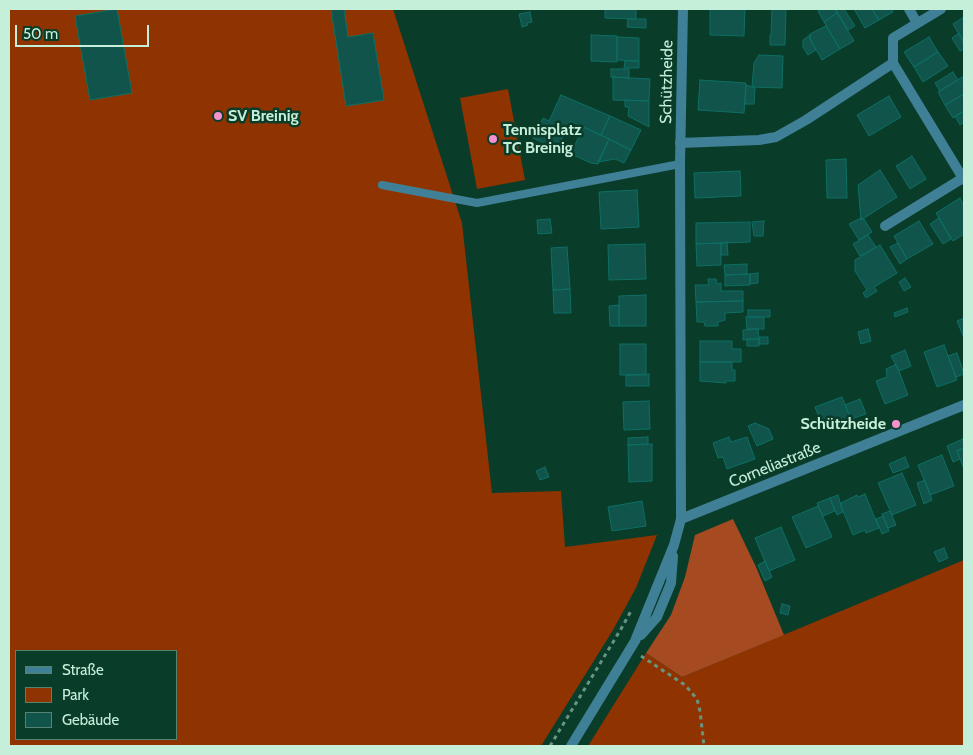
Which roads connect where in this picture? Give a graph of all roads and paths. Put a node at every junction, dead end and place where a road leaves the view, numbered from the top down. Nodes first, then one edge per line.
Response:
1 (683, 9) edge
2 (908, 9) edge
3 (941, 9) edge
4 (917, 24) junction
5 (894, 63) junction
6 (680, 143) junction
7 (680, 164) junction
8 (963, 179) edge
9 (382, 185) dead end
10 (885, 226) dead end
11 (964, 405) edge
12 (681, 519) junction
13 (634, 605) dead end
14 (633, 645) junction
15 (550, 746) edge
16 (571, 746) edge
17 (704, 746) edge

1 - 6 street, Schützheide
2 - 4 street
3 - 4 street
4 - 5 street
5 - 6 street
5 - 8 street
6 - 7 street, Schützheide
7 - 9 lane
7 - 12 street, Schützheide
8 - 10 street
11 - 12 street, Corneliastraße
12 - 14 street, Schützheide
13 - 15 path
14 - 16 street, Schützheide
14 - 17 path

